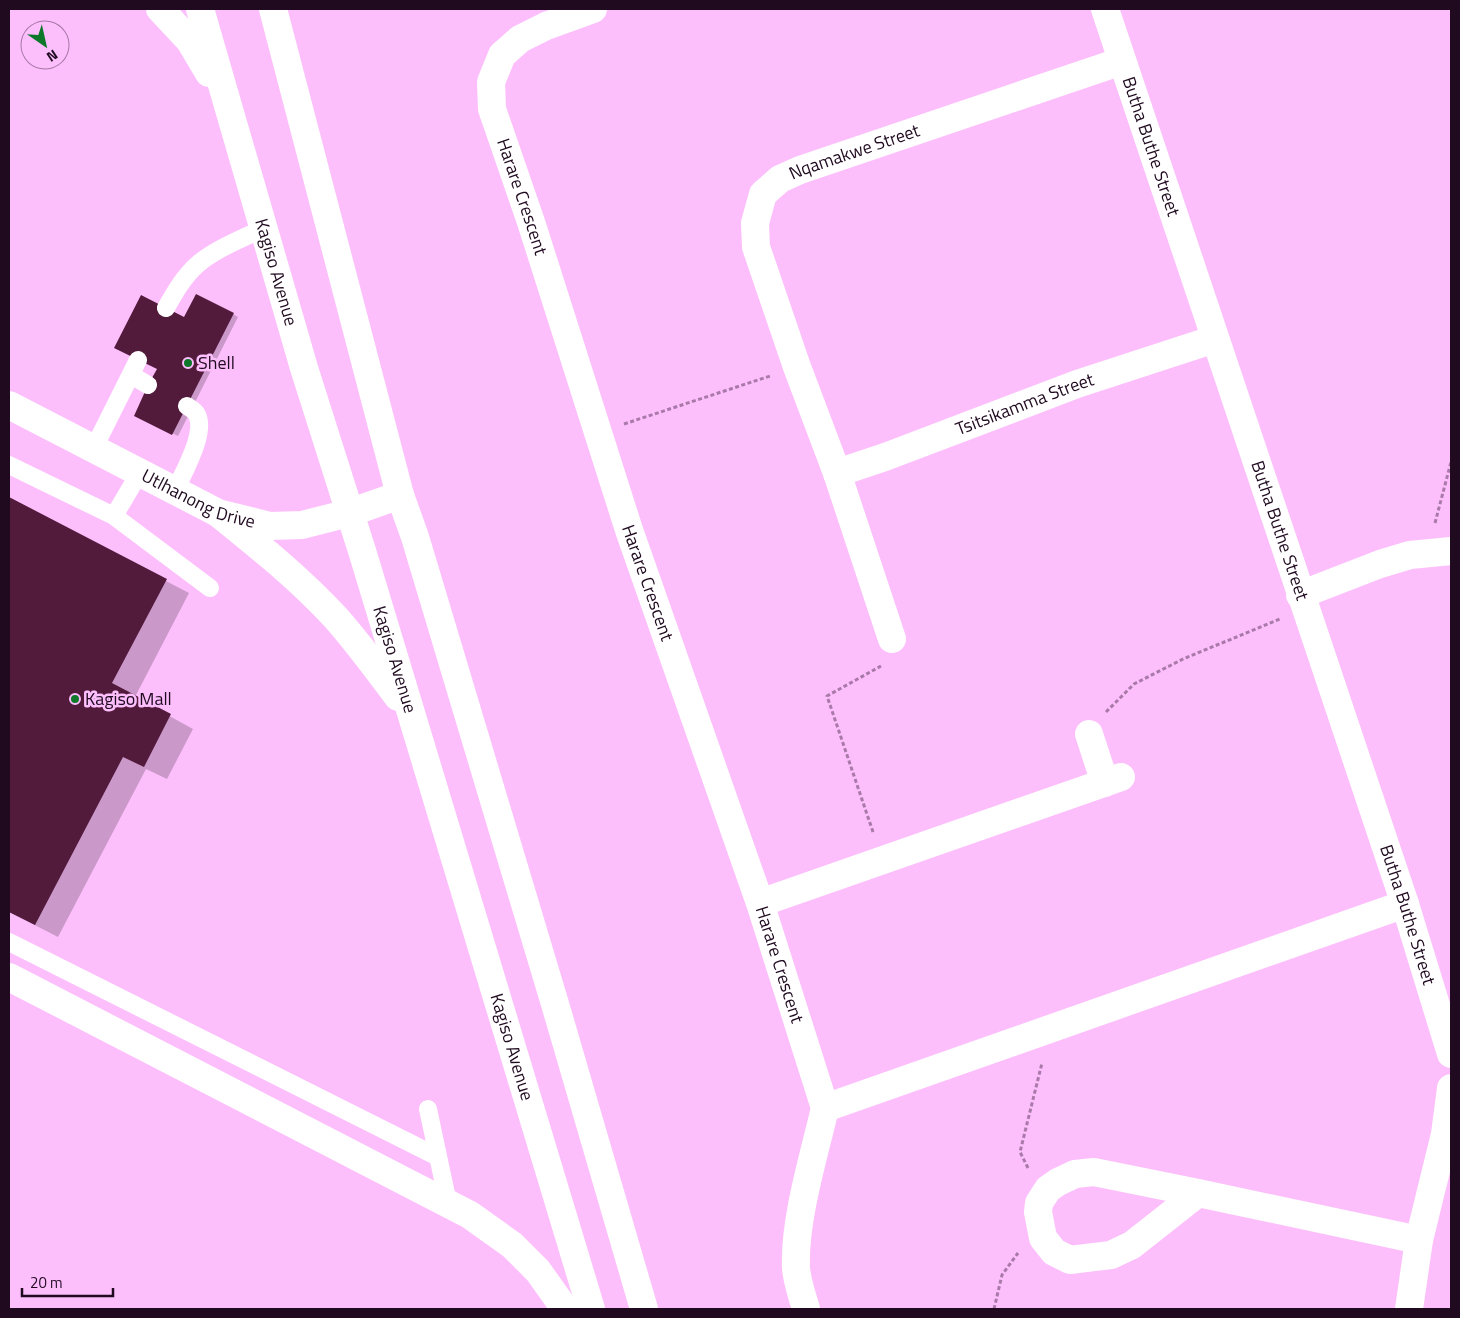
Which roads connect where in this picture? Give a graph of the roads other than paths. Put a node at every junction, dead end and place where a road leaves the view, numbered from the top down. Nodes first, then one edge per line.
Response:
1 (160, 9) edge
2 (200, 9) edge
3 (273, 9) edge
4 (593, 9) edge
5 (1105, 9) edge
6 (1122, 61) junction
7 (230, 109) junction
8 (264, 228) junction
9 (166, 308) dead end
10 (1215, 339) junction
11 (148, 385) dead end
12 (9, 405) edge
13 (187, 406) dead end
14 (94, 448) junction
15 (9, 465) edge
16 (140, 472) junction
17 (837, 473) junction
18 (175, 491) junction
19 (400, 495) junction
20 (218, 513) junction
21 (349, 513) junction
22 (114, 516) junction
23 (1439, 552) edge
24 (210, 588) dead end
25 (1302, 599) junction
26 (892, 639) road end
27 (410, 714) junction
28 (1089, 734) road end
29 (760, 902) junction
30 (1405, 904) junction
31 (9, 942) edge
32 (9, 977) edge
33 (1451, 1054) edge
34 (1451, 1088) edge
35 (825, 1108) junction
36 (428, 1109) dead end
37 (438, 1157) junction
38 (1198, 1193) junction
39 (448, 1203) junction
40 (1419, 1240) junction
41 (565, 1309) edge
42 (591, 1309) edge
43 (644, 1309) edge
44 (806, 1309) edge
45 (1409, 1309) edge

1 - 7 street
2 - 7 street, Kagiso Avenue
3 - 19 street
4 - 29 street, Harare Crescent
5 - 6 street, Butha Buthe Street
6 - 10 street, Butha Buthe Street
6 - 17 street, Nqamakwe Street
7 - 8 street, Kagiso Avenue
8 - 9 lane
8 - 21 street, Kagiso Avenue
10 - 17 street, Tsitsikamma Street
10 - 25 street, Butha Buthe Street
11 - 14 lane
12 - 14 street, Utlhanong Drive
13 - 18 lane
14 - 16 street, Utlhanong Drive
15 - 22 lane
16 - 18 street, Utlhanong Drive
16 - 22 lane
17 - 26 street
18 - 20 street, Utlhanong Drive
19 - 21 street, Utlhanong Drive
19 - 43 street
20 - 21 street, Utlhanong Drive
20 - 27 street
21 - 27 street, Kagiso Avenue
22 - 24 lane
23 - 25 street
25 - 30 street, Butha Buthe Street
27 - 42 street, Kagiso Avenue
28 - 29 street
29 - 35 street, Harare Crescent
30 - 33 street, Butha Buthe Street
30 - 35 street
31 - 37 lane
32 - 39 street
34 - 40 street
35 - 44 street
36 - 37 lane
37 - 39 lane
38 - 38 street
38 - 40 street
39 - 41 street
40 - 45 street

